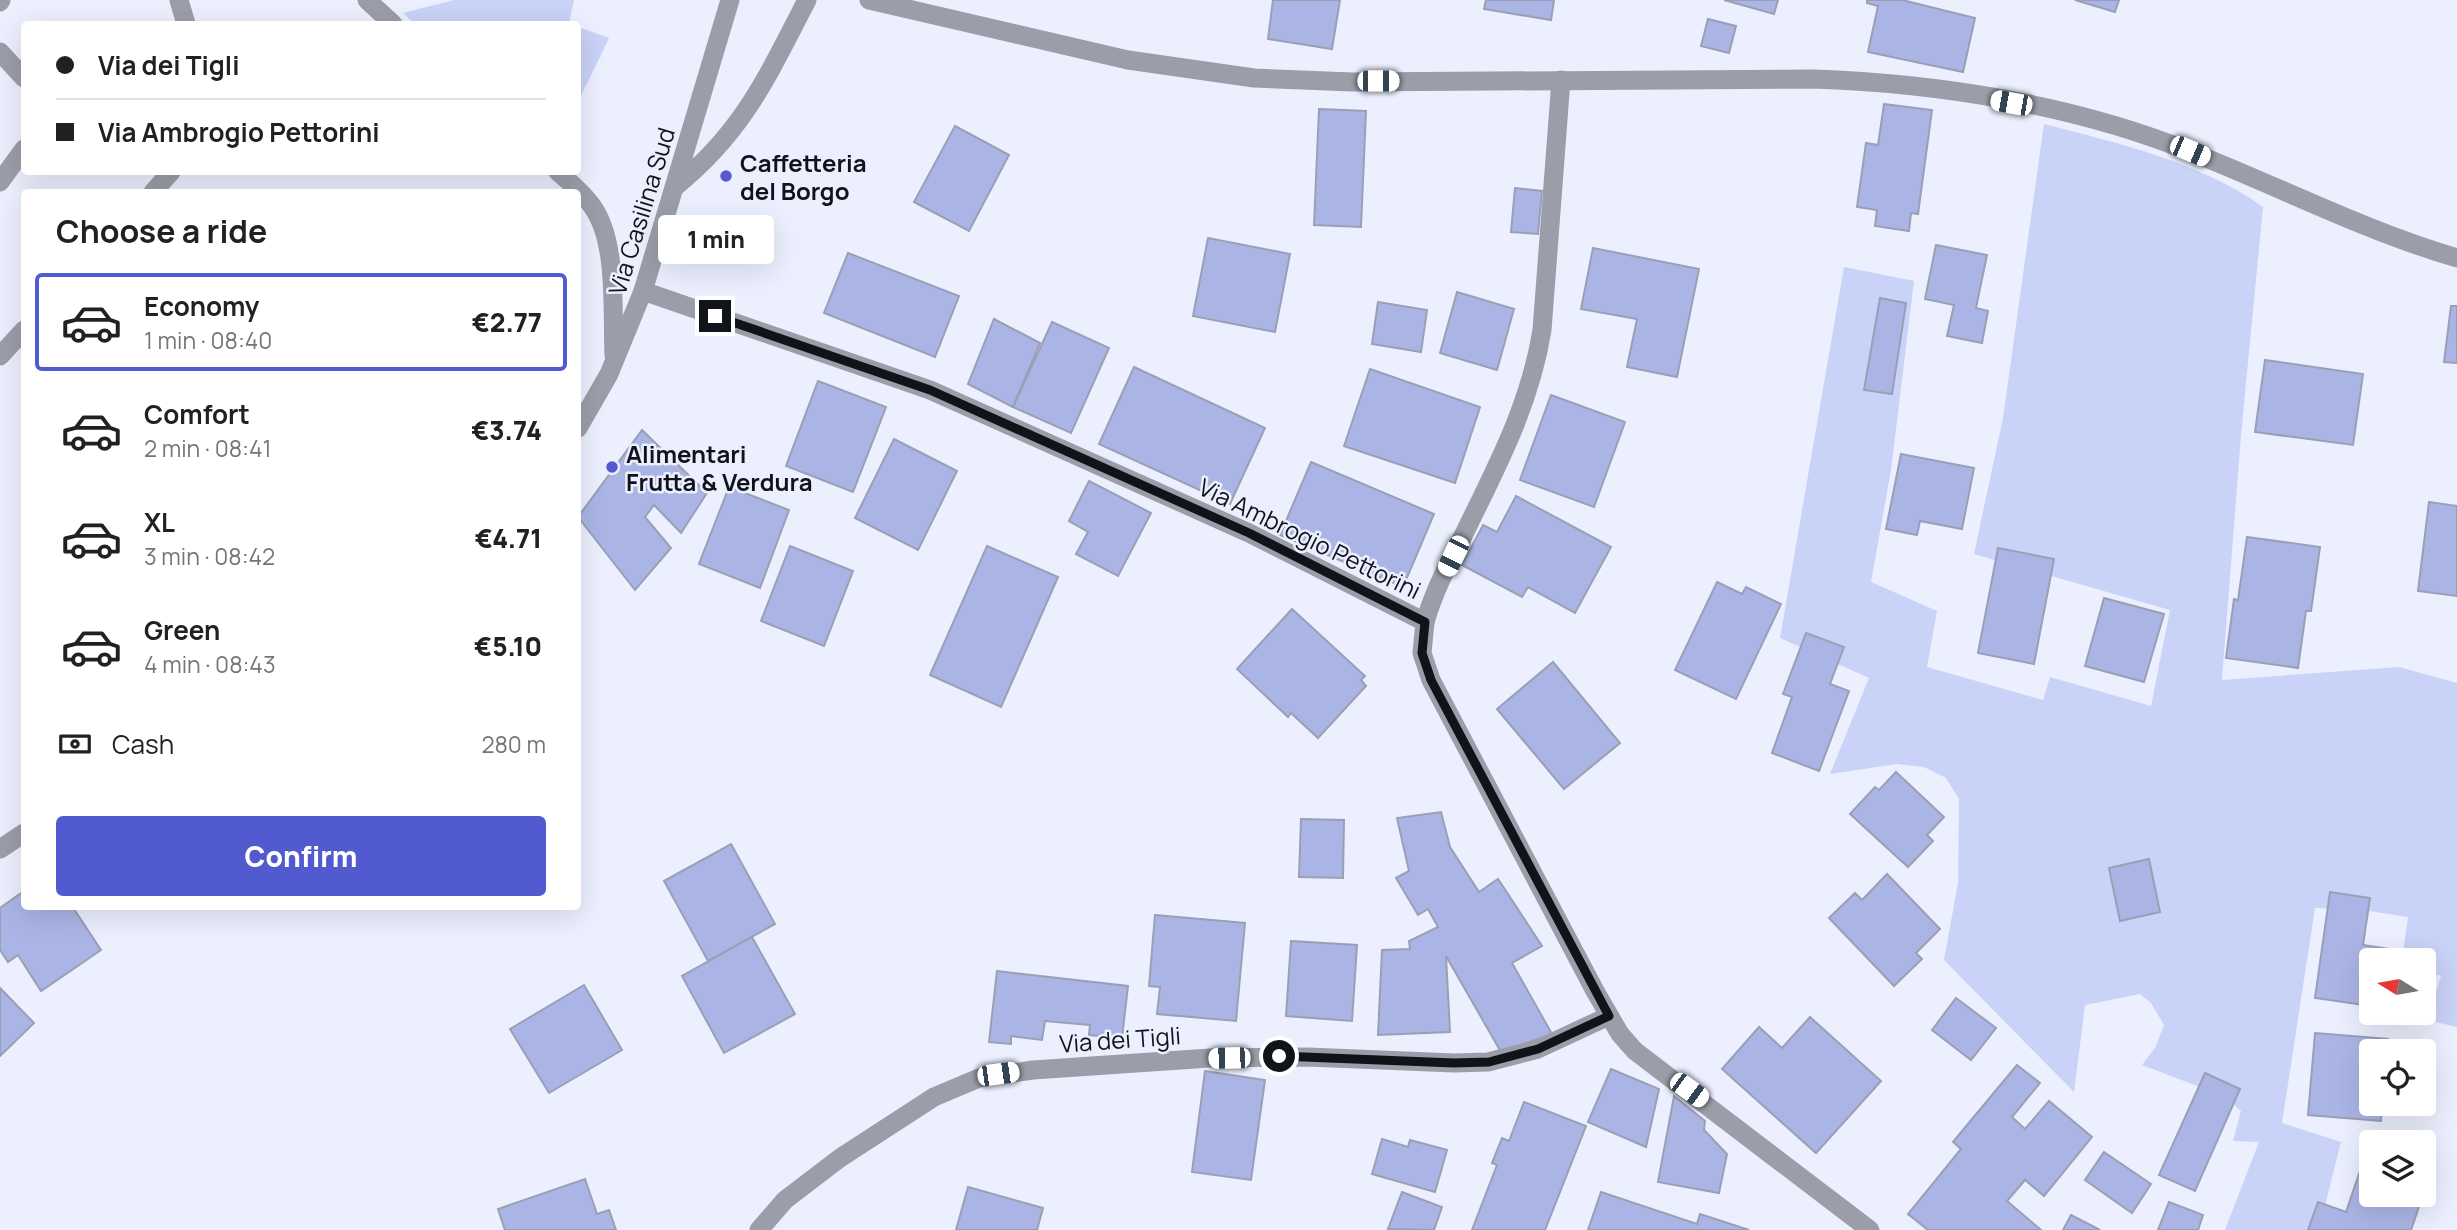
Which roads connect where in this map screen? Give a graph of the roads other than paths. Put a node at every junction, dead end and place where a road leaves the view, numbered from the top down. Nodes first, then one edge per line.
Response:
1 (178, 0) edge
2 (368, 0) edge
3 (730, 0) edge
4 (807, 0) edge
5 (869, 0) edge
6 (185, 21) edge
7 (390, 21) edge
8 (0, 52) edge
9 (21, 75) edge
10 (1561, 80) junction
11 (21, 153) edge
12 (168, 175) edge
13 (561, 175) edge
14 (0, 181) edge
15 (676, 186) junction
16 (156, 189) edge
17 (575, 189) edge
18 (581, 195) edge
19 (2457, 258) edge
20 (643, 291) junction
21 (21, 333) edge
22 (0, 356) edge
23 (614, 363) junction
24 (581, 423) edge
25 (1425, 622) junction
26 (21, 835) edge
27 (0, 849) edge
28 (1609, 1016) junction
29 (759, 1230) edge
30 (1870, 1230) edge

1 - 6 street
2 - 7 street
3 - 15 street, Via Casilina Sud
4 - 15 street
5 - 10 street
8 - 9 street
10 - 19 street
10 - 25 street
11 - 14 street
12 - 16 street
13 - 17 street
15 - 20 street, Via Casilina Sud
18 - 23 street
20 - 23 street, Via Casilina Sud
20 - 25 street, Via Ambrogio Pettorini
21 - 22 street
23 - 24 street, Via Casilina Sud
25 - 28 street, Via Ambrogio Pettorini
26 - 27 street
28 - 29 street, Via dei Tigli
28 - 30 street, Via Ambrogio Pettorini

